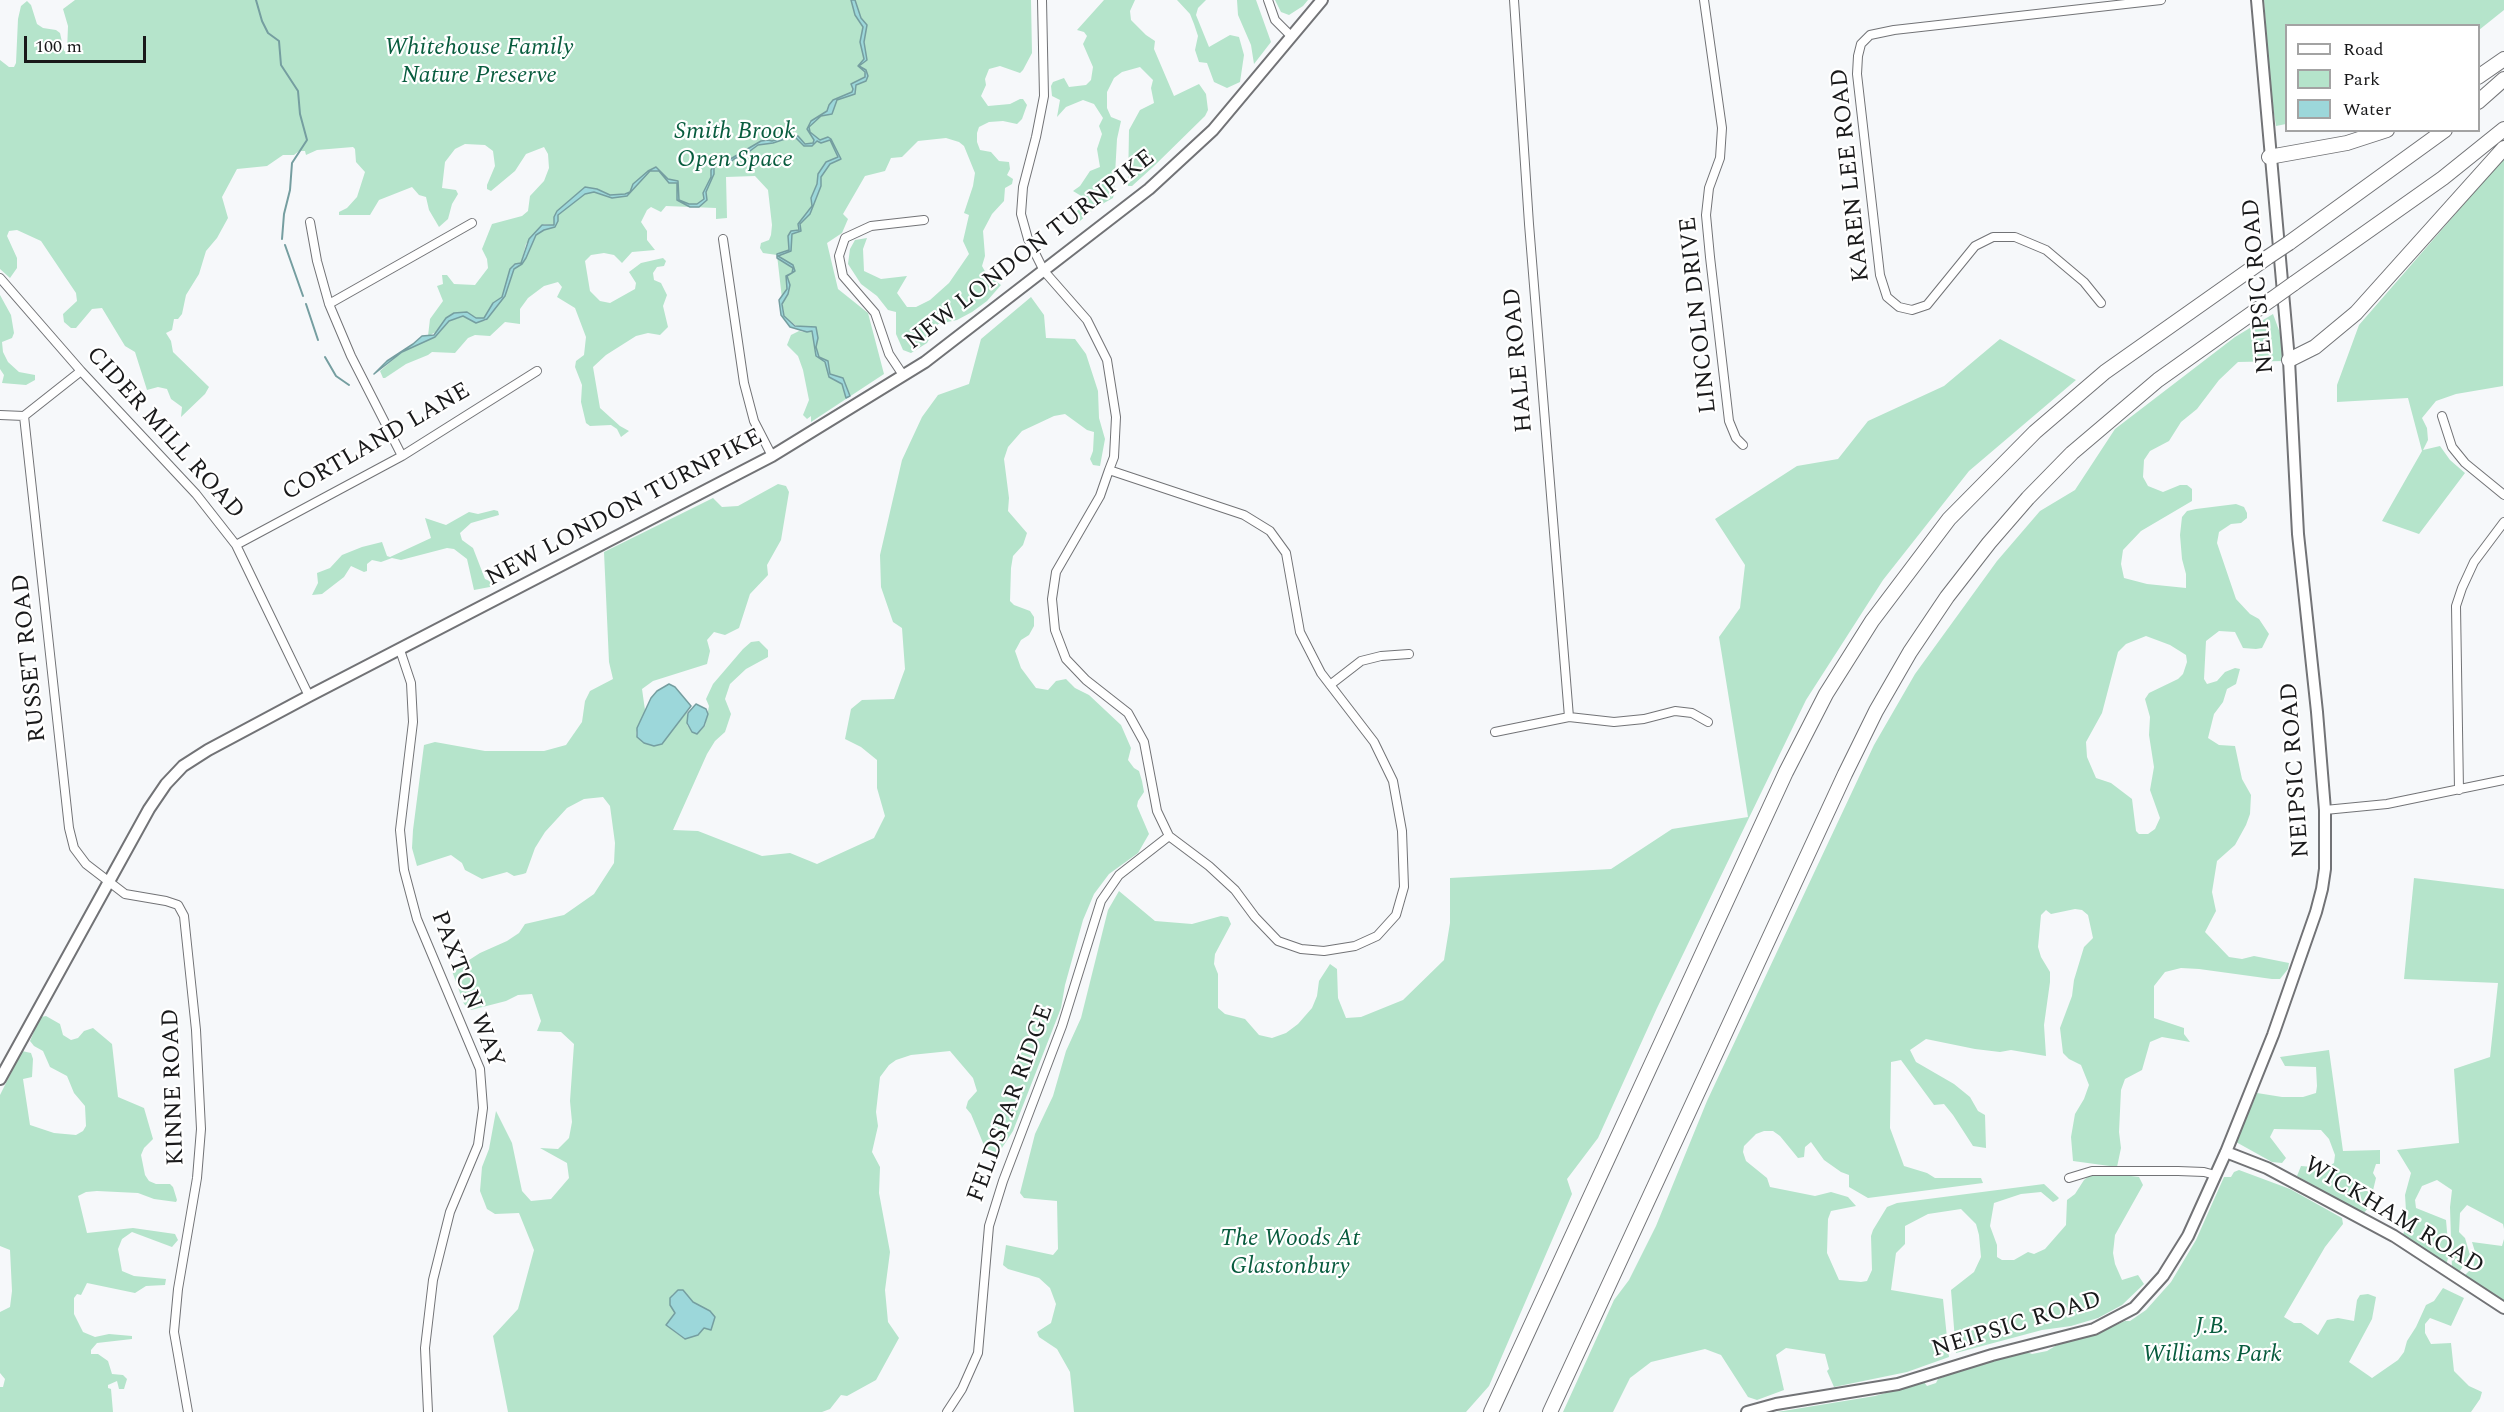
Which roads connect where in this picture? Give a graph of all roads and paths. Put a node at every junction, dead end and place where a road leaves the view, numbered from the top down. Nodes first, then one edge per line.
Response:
1 (1041, 0) edge
2 (1268, 0) edge
3 (1322, 0) edge
4 (1514, 0) edge
5 (1704, 0) edge
6 (2161, 0) edge
7 (2257, 0) edge
8 (1291, 36) junction
9 (2504, 59) edge
10 (2480, 76) edge
11 (2504, 79) edge
12 (2480, 100) edge
13 (2504, 129) edge
14 (2381, 132) edge
15 (2442, 132) edge
16 (2504, 147) edge
17 (2269, 157) junction
18 (924, 220) dead end
19 (310, 222) dead end
20 (472, 223) dead end
21 (723, 239) dead end
22 (1044, 271) junction
23 (0, 278) edge
24 (2101, 303) dead end
25 (329, 304) junction
26 (2289, 360) junction
27 (81, 371) junction
28 (537, 371) dead end
29 (903, 375) junction
30 (0, 415) edge
31 (24, 416) junction
32 (2442, 416) dead end
33 (1743, 445) dead end
34 (402, 456) junction
35 (772, 456) junction
36 (1110, 470) junction
37 (2504, 495) edge
38 (2504, 522) edge
39 (236, 545) junction
40 (400, 650) junction
41 (1408, 654) dead end
42 (1330, 685) junction
43 (309, 696) junction
44 (1569, 717) junction
45 (1708, 722) dead end
46 (1496, 732) dead end
47 (2504, 780) edge
48 (2458, 790) junction
49 (2325, 810) junction
50 (1169, 836) junction
51 (109, 882) junction
52 (0, 1079) edge
53 (2226, 1152) junction
54 (2215, 1175) junction
55 (2069, 1178) dead end
56 (2504, 1308) edge
57 (188, 1412) edge
58 (428, 1412) edge
59 (947, 1412) edge
60 (1491, 1412) edge
61 (1550, 1412) edge
62 (1747, 1412) edge

1 - 22 street
2 - 8 street
3 - 8 street, NEW LONDON TURNPIKE
4 - 44 street, HALE ROAD
5 - 33 street, LINCOLN DRIVE
6 - 24 street, KAREN LEE ROAD
7 - 17 street, NEIPSIC ROAD
8 - 22 street, NEW LONDON TURNPIKE
9 - 10 highway
11 - 12 highway
13 - 61 highway, bridge
14 - 17 highway
15 - 60 highway, bridge
16 - 26 highway
17 - 26 street, NEIPSIC ROAD
18 - 29 street
19 - 25 street
20 - 25 street
21 - 35 street
22 - 29 street, NEW LONDON TURNPIKE
22 - 36 street
23 - 27 street, CIDER MILL ROAD
25 - 34 street
26 - 49 street, NEIPSIC ROAD
27 - 31 street
27 - 39 street, CIDER MILL ROAD
28 - 34 street, CORTLAND LANE
29 - 35 street, NEW LONDON TURNPIKE
30 - 31 street
31 - 51 street, RUSSET ROAD
32 - 37 street
34 - 39 street, CORTLAND LANE
35 - 40 street, NEW LONDON TURNPIKE
36 - 42 street
36 - 50 street
38 - 48 street
39 - 43 street, CIDER MILL ROAD
40 - 43 street, NEW LONDON TURNPIKE
40 - 58 street, PAXTON WAY
41 - 42 street
42 - 50 street
43 - 51 street, NEW LONDON TURNPIKE
44 - 45 street
44 - 46 street
47 - 48 street
48 - 49 street
49 - 53 street, NEIPSIC ROAD
50 - 59 street, FELDSPAR RIDGE
51 - 52 street, NEW LONDON TURNPIKE
51 - 57 street, KINNE ROAD
53 - 54 street, NEIPSIC ROAD
53 - 56 street, WICKHAM ROAD
54 - 55 street
54 - 62 street, NEIPSIC ROAD

